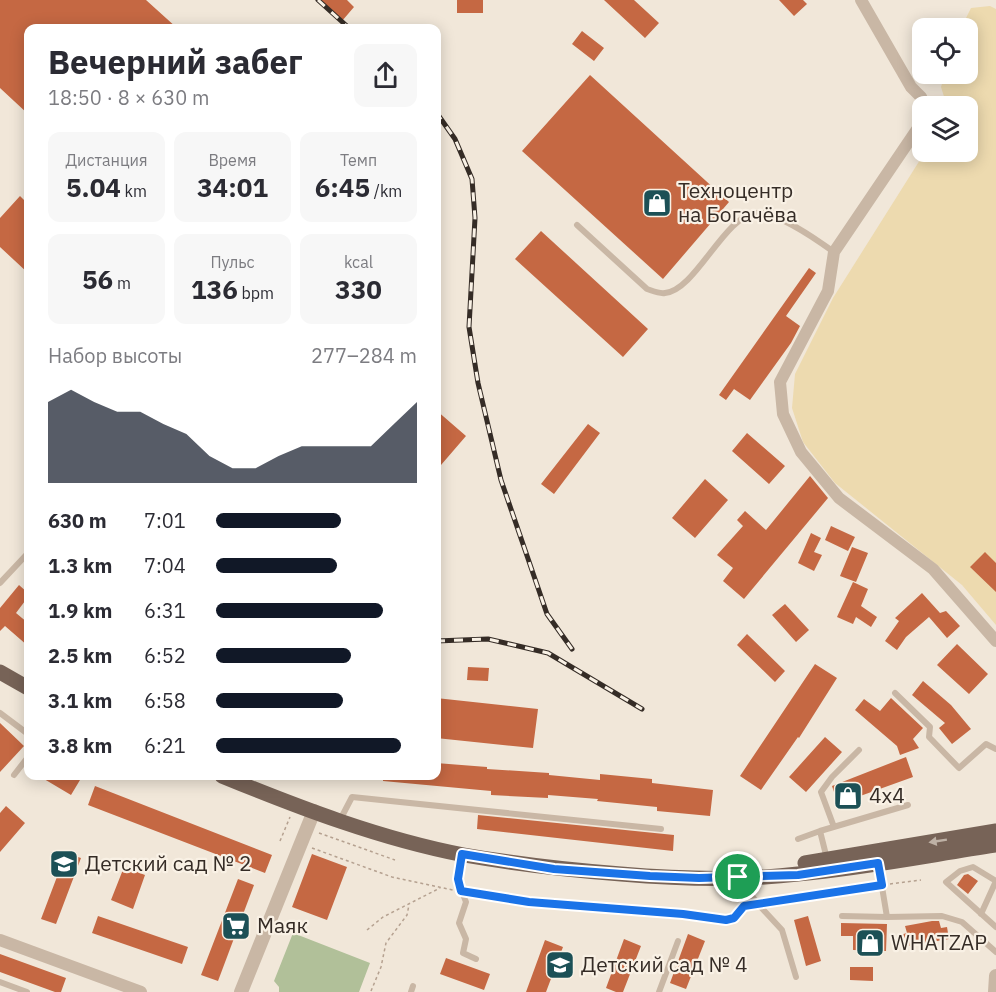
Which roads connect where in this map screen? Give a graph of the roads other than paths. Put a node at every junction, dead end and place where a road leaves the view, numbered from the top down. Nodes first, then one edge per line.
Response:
1 (861, 0) edge
2 (920, 96) edge
3 (912, 137) edge
4 (577, 225) dead end
5 (834, 252) junction
6 (24, 557) edge
7 (0, 583) edge
8 (996, 641) edge
9 (0, 672) edge
10 (24, 686) edge
11 (895, 693) dead end
12 (0, 713) edge
13 (24, 731) edge
14 (996, 749) edge
15 (859, 750) dead end
16 (24, 762) edge
17 (14, 775) dead end
18 (233, 780) edge
19 (908, 805) dead end
20 (314, 811) junction
21 (340, 820) junction
22 (834, 827) junction
23 (661, 829) dead end
24 (820, 831) junction
25 (996, 831) edge
26 (798, 838) dead end
27 (996, 845) edge
28 (462, 854) junction
29 (827, 860) junction
30 (878, 863) junction
31 (738, 877) junction
32 (996, 881) edge
33 (981, 914) junction
34 (842, 916) dead end
35 (887, 917) junction
36 (996, 927) edge
37 (0, 940) edge
38 (678, 941) dead end
39 (996, 952) edge
40 (476, 959) dead end
41 (996, 976) edge
42 (796, 977) dead end
43 (0, 982) edge
44 (27, 992) edge
45 (141, 992) edge
46 (241, 992) edge
47 (659, 992) edge
48 (994, 992) edge

1 - 2 street
3 - 5 street
4 - 5 lane
5 - 8 street
6 - 7 lane
9 - 10 main road
11 - 14 lane
12 - 13 lane
15 - 22 lane
16 - 17 lane
18 - 20 main road
19 - 22 lane
20 - 21 main road
20 - 46 street
21 - 23 lane
21 - 28 main road
22 - 24 lane
24 - 26 lane
24 - 29 lane
25 -> 29 main road
27 - 30 main road
28 - 31 main road
28 - 40 lane
29 - 31 main road
30 - 31 main road
30 - 35 lane
31 - 42 lane
32 - 33 lane
32 - 33 lane
33 - 36 lane
34 - 35 lane
35 - 39 lane
37 - 45 street
38 - 47 lane
41 - 48 street
43 - 44 lane

